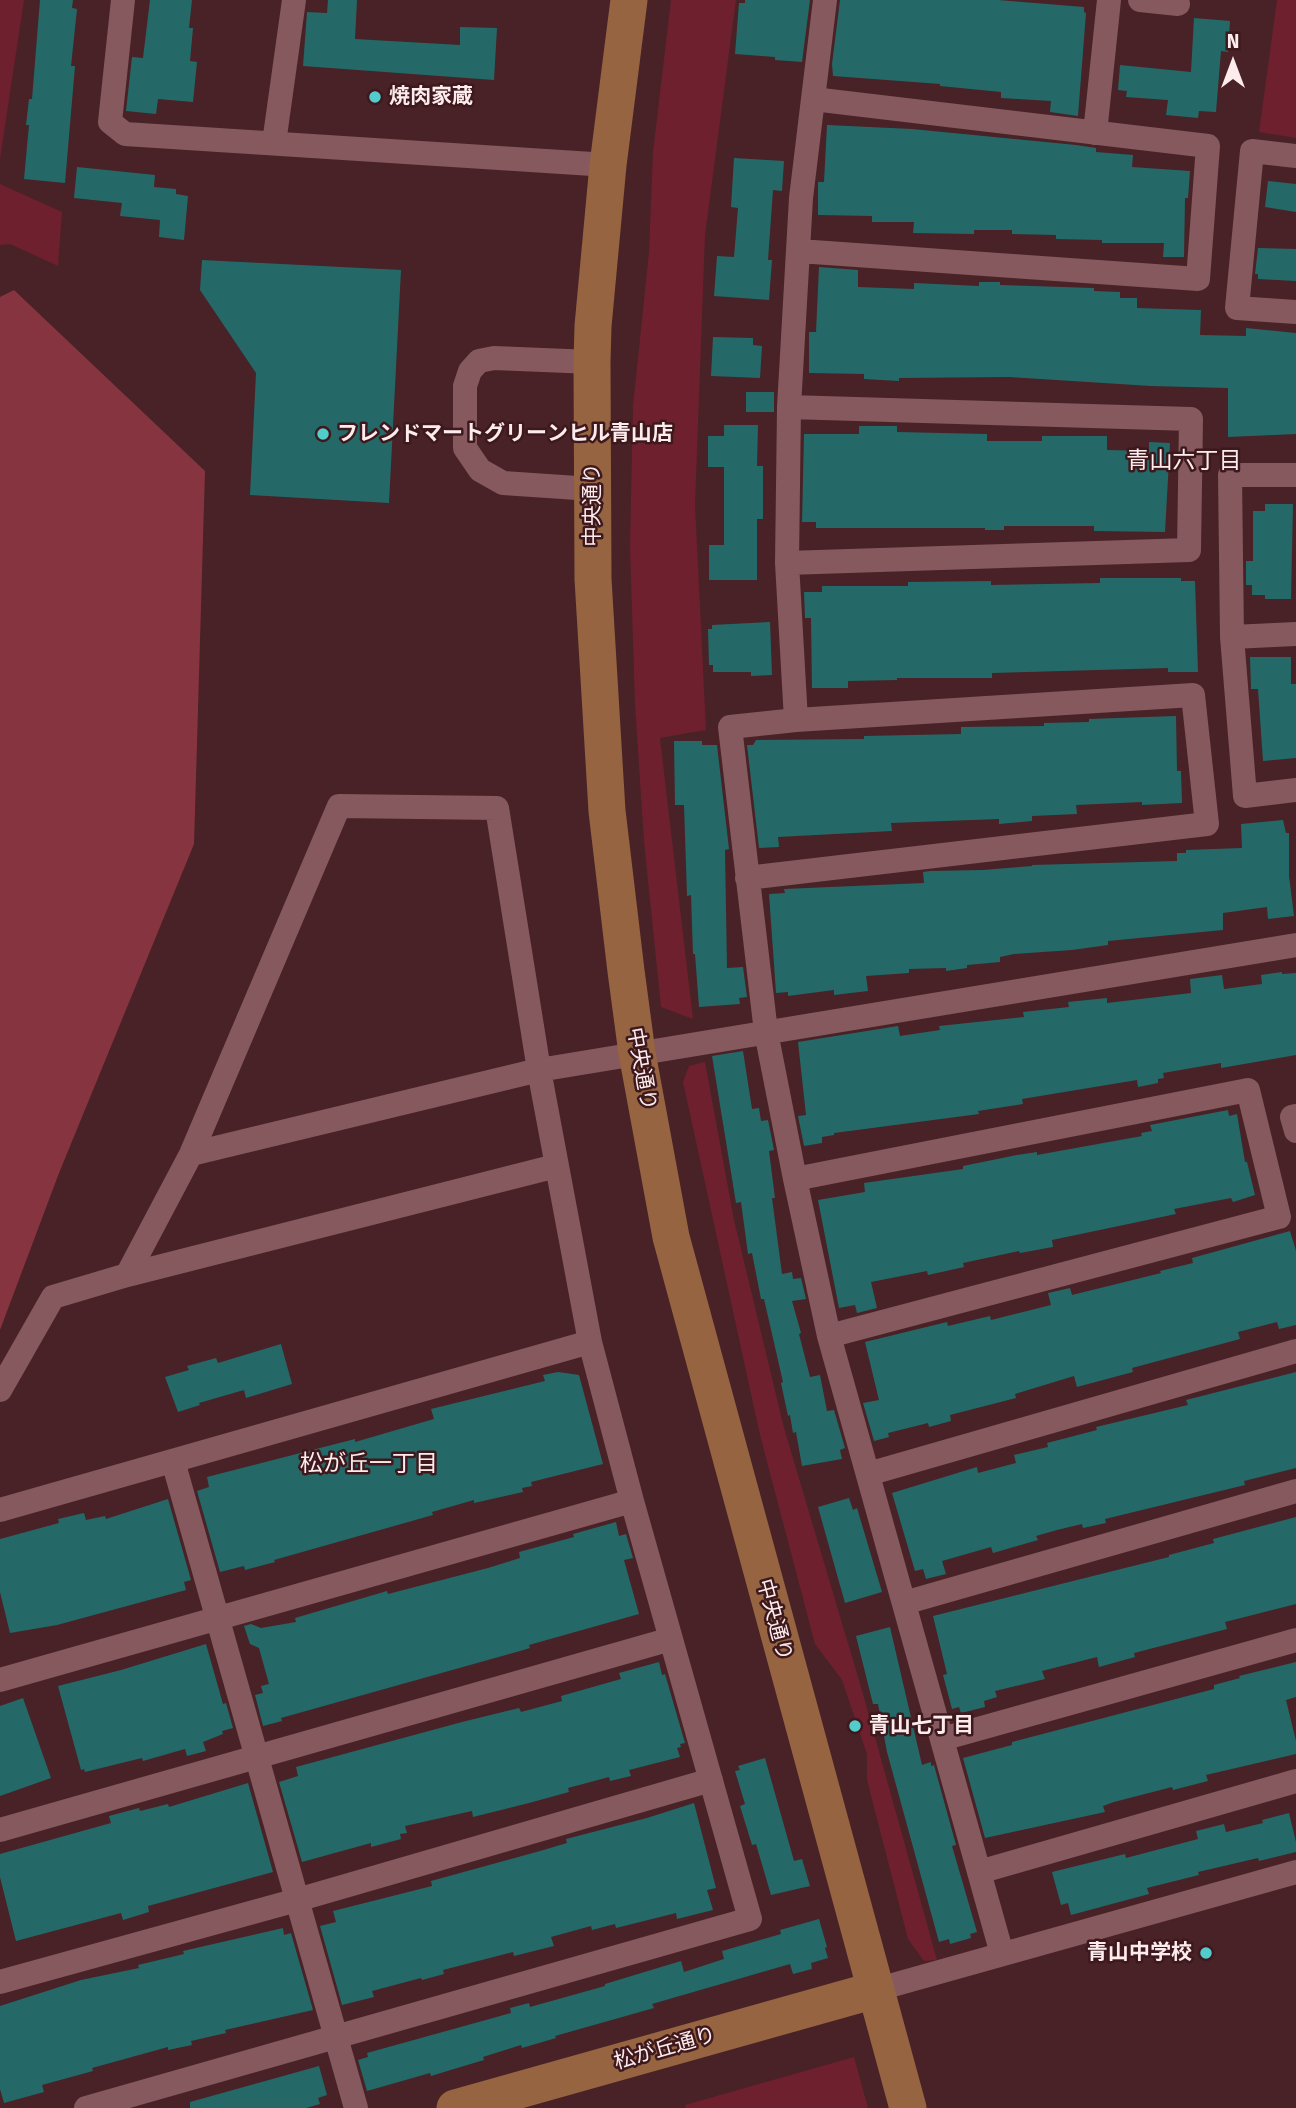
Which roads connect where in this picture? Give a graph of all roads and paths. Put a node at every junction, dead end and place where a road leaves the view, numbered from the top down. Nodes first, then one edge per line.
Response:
1 (123, 0) edge
2 (294, 0) edge
3 (629, 0) edge
4 (825, 0) edge
5 (1109, 0) edge
6 (1140, 0) edge
7 (1178, 4) dead end
8 (813, 100) junction
9 (1095, 132) junction
10 (274, 143) junction
11 (1296, 156) edge
12 (608, 165) junction
13 (799, 251) junction
14 (1296, 312) edge
15 (592, 362) junction
16 (789, 407) junction
17 (1296, 475) edge
18 (592, 489) junction
19 (787, 563) junction
20 (1296, 634) edge
21 (1232, 637) junction
22 (796, 720) junction
23 (1296, 790) edge
24 (747, 878) junction
25 (1296, 945) edge
26 (766, 1032) junction
27 (637, 1053) junction
28 (540, 1070) junction
29 (1296, 1116) edge
30 (1296, 1130) edge
31 (191, 1154) junction
32 (556, 1166) junction
33 (795, 1179) junction
34 (127, 1275) junction
35 (830, 1336) junction
36 (590, 1342) junction
37 (1296, 1351) edge
38 (0, 1390) edge
39 (173, 1461) junction
40 (868, 1474) junction
41 (1296, 1491) edge
42 (632, 1501) junction
43 (0, 1510) edge
44 (904, 1603) junction
45 (217, 1618) junction
46 (671, 1639) junction
47 (1296, 1640) edge
48 (0, 1680) edge
49 (942, 1739) junction
50 (256, 1757) junction
51 (711, 1780) junction
52 (1296, 1781) edge
53 (0, 1830) edge
54 (979, 1872) junction
55 (1296, 1872) edge
56 (297, 1900) junction
57 (1002, 1954) junction
58 (0, 1982) edge
59 (876, 1990) junction
60 (336, 2036) junction
61 (86, 2108) edge
62 (356, 2108) edge
63 (455, 2108) edge
64 (908, 2108) edge

1 - 10 street
2 - 10 street
3 - 12 street, 中央通り
4 - 8 street
5 - 9 street
6 - 7 street
8 - 9 street
8 - 13 street
9 - 13 street
10 - 12 street
11 - 14 street
12 - 15 street, 中央通り
13 - 16 street
15 - 18 street, 中央通り
15 - 18 street
16 - 19 street
16 - 19 street
17 - 21 street
18 - 27 street, 中央通り
19 - 22 street
20 - 21 street
21 - 23 street
22 - 24 street
22 - 24 street
24 - 26 street
25 - 26 street
26 - 27 street
26 - 33 street
27 - 28 street
27 - 59 street, 中央通り
28 - 31 street
28 - 31 street
28 - 32 street
29 - 30 street
31 - 34 street
32 - 34 street
32 - 36 street
33 - 35 street
33 - 35 street
34 - 38 street
35 - 40 street
36 - 39 street
36 - 42 street
37 - 40 street
39 - 43 street
39 - 45 street
40 - 44 street
41 - 44 street
42 - 45 street
42 - 46 street
44 - 49 street
45 - 48 street
45 - 50 street
46 - 50 street
46 - 51 street
47 - 49 street
49 - 54 street
50 - 53 street
50 - 56 street
51 - 56 street
51 - 60 street
52 - 54 street
54 - 57 street
55 - 57 street
56 - 58 street
56 - 60 street
57 - 59 street
59 - 63 street, 松が丘通り
59 - 64 street, 中央通り
60 - 61 street
60 - 62 street

